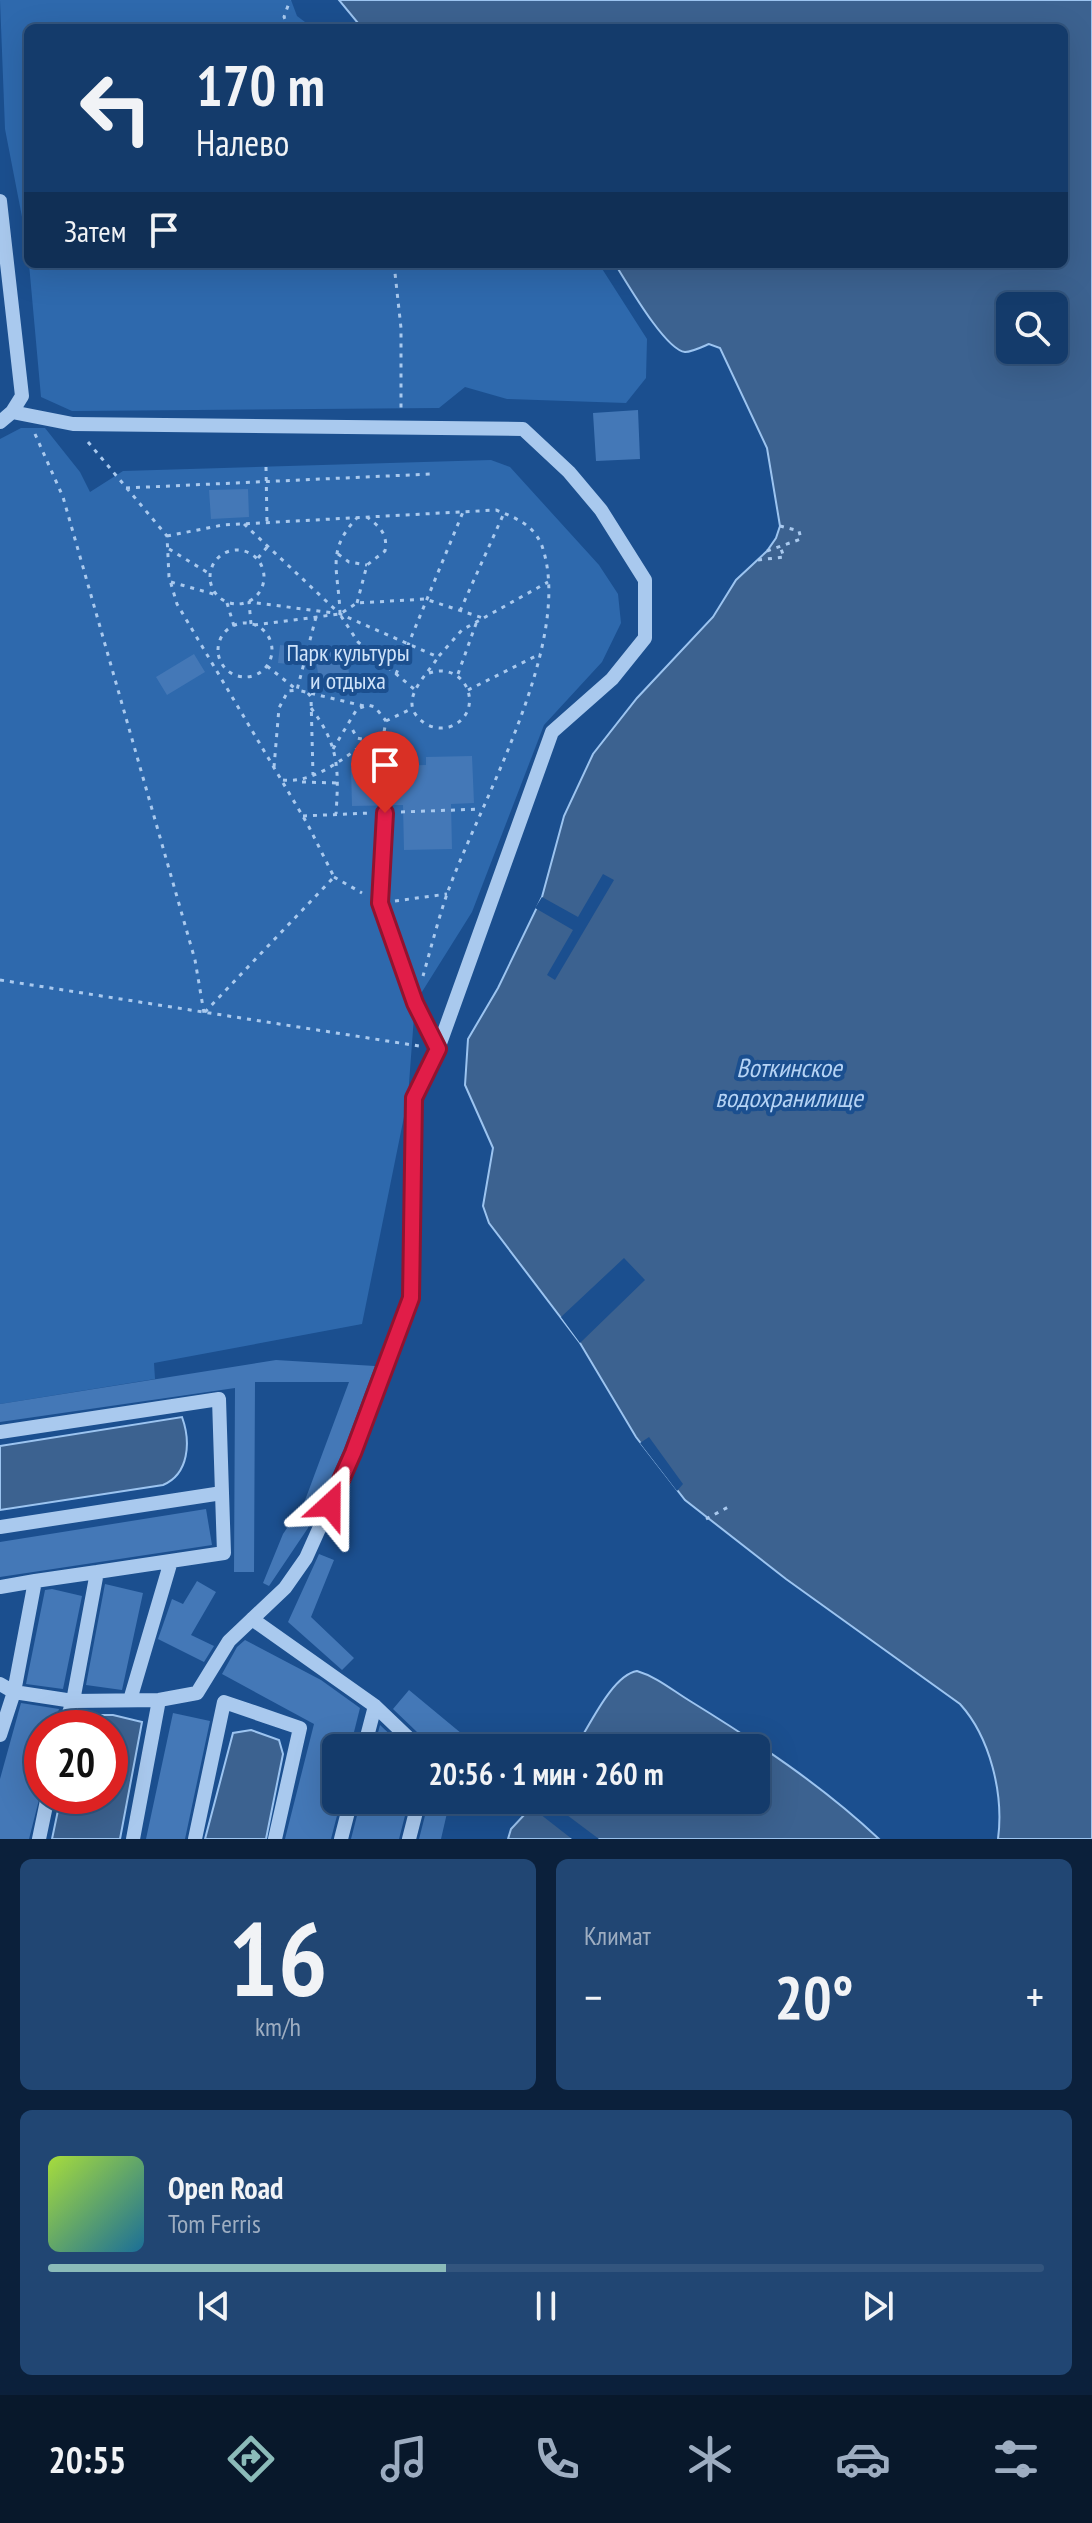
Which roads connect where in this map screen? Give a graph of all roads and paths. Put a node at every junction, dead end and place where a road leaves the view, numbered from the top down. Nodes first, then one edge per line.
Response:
1 (290, 0) edge
2 (287, 24) edge
3 (0, 201) edge
4 (394, 268) edge
5 (19, 414) junction
6 (0, 422) edge
7 (73, 424) junction
8 (399, 428) junction
9 (266, 467) dead end
10 (431, 474) dead end
11 (266, 481) junction
12 (126, 488) junction
13 (463, 512) junction
14 (504, 513) junction
15 (367, 517) junction
16 (357, 518) junction
17 (267, 523) junction
18 (244, 524) junction
19 (780, 526) dead end
20 (167, 536) junction
21 (268, 546) junction
22 (780, 546) junction
23 (167, 547) junction
24 (337, 551) junction
25 (767, 551) dead end
26 (258, 558) junction
27 (758, 560) dead end
28 (367, 565) junction
29 (210, 574) junction
30 (171, 582) junction
31 (548, 582) junction
32 (217, 595) junction
33 (425, 599) junction
34 (226, 602) junction
35 (249, 602) junction
36 (357, 603) junction
37 (460, 611) junction
38 (340, 614) junction
39 (316, 617) junction
40 (483, 618) junction
41 (477, 621) junction
42 (252, 625) junction
43 (234, 626) junction
44 (409, 644) junction
45 (542, 653) junction
46 (438, 657) junction
47 (267, 666) junction
48 (429, 673) junction
49 (396, 674) junction
50 (457, 676) junction
51 (414, 689) junction
52 (297, 690) junction
53 (468, 690) junction
54 (308, 693) junction
55 (364, 706) junction
56 (311, 708) junction
57 (413, 708) junction
58 (386, 721) junction
59 (350, 725) junction
60 (368, 741) junction
61 (333, 749) junction
62 (338, 763) junction
63 (274, 767) junction
64 (313, 775) junction
65 (281, 779) junction
66 (298, 782) junction
67 (338, 783) junction
68 (385, 813) dead end
69 (336, 814) dead end
70 (423, 976) dead end
71 (0, 980) edge
72 (204, 1013) junction
73 (438, 1049) junction
74 (0, 1432) edge
75 (222, 1493) junction
76 (730, 1506) dead end
77 (706, 1519) dead end
78 (0, 1527) edge
79 (171, 1561) junction
80 (97, 1572) junction
81 (35, 1581) junction
82 (0, 1587) edge
83 (252, 1619) junction
84 (0, 1684) edge
85 (14, 1692) junction
86 (197, 1693) junction
87 (130, 1700) junction
88 (159, 1700) junction
89 (73, 1701) junction
90 (224, 1702) junction
91 (375, 1706) junction
92 (70, 1710) edge
93 (368, 1734) edge
94 (404, 1734) edge
95 (0, 1735) edge
96 (44, 1814) edge
97 (347, 1814) edge
98 (415, 1814) edge
99 (39, 1839) edge
100 (133, 1839) edge
101 (195, 1839) edge
102 (275, 1839) edge
103 (341, 1839) edge
104 (409, 1839) edge

1 - 2 path
3 - 5 street
4 - 8 path
5 - 6 street
5 - 7 street
5 - 72 path
7 - 8 street
7 - 12 path
8 - 73 street
9 - 11 path
10 - 11 path
11 - 12 path
11 - 17 path
12 - 20 path
13 - 14 path
13 - 15 path
13 - 33 path
14 - 31 path
14 - 37 path
15 - 16 path
15 - 28 path
16 - 17 path
16 - 24 path
17 - 18 path
18 - 20 path
18 - 21 path
19 - 22 path
20 - 23 path
21 - 26 path
21 - 38 path
22 - 25 path
22 - 27 path
23 - 29 path
23 - 30 path
24 - 28 path
24 - 38 path
26 - 29 path
26 - 35 path
28 - 36 path
29 - 32 path
30 - 32 path
30 - 63 path
31 - 40 path
31 - 45 path
32 - 34 path
33 - 36 path
33 - 37 path
33 - 44 path
34 - 35 path
34 - 43 path
35 - 38 path
35 - 42 path
36 - 38 path
37 - 40 path
38 - 39 path
38 - 44 path
38 - 49 path
39 - 42 path
39 - 52 path
40 - 41 path
41 - 46 path
41 - 50 path
42 - 43 path
42 - 47 path
43 - 47 path
44 - 46 path
44 - 49 path
45 - 53 path
45 - 70 path
46 - 48 path
47 - 52 path
48 - 50 path
48 - 51 path
49 - 51 path
50 - 53 path
51 - 57 path
52 - 54 path
52 - 63 path
53 - 57 path
54 - 55 path
54 - 56 path
55 - 58 path
55 - 59 path
56 - 61 path
56 - 64 path
57 - 58 path
58 - 60 path
59 - 60 path
59 - 61 path
60 - 62 path
61 - 62 path
62 - 64 path
62 - 67 path
63 - 65 path
64 - 66 path
65 - 66 path
65 - 72 path
66 - 67 path
67 - 69 path
68 - 73 street
71 - 72 path
72 - 73 path
73 - 83 street
74 - 75 street
75 - 78 street
75 - 79 street
76 - 77 path
79 - 80 street
79 - 87 street
80 - 81 street
80 - 89 street
81 - 82 street
81 - 85 street
83 - 86 street
83 - 91 street
84 - 85 street
85 - 89 street
85 - 95 street
86 - 88 street
86 - 90 street
87 - 88 street
87 - 89 street
88 - 100 street
89 - 92 street
90 - 101 street
90 - 102 street
91 - 93 street
91 - 94 street
96 - 99 street
97 - 103 street
98 - 104 street

